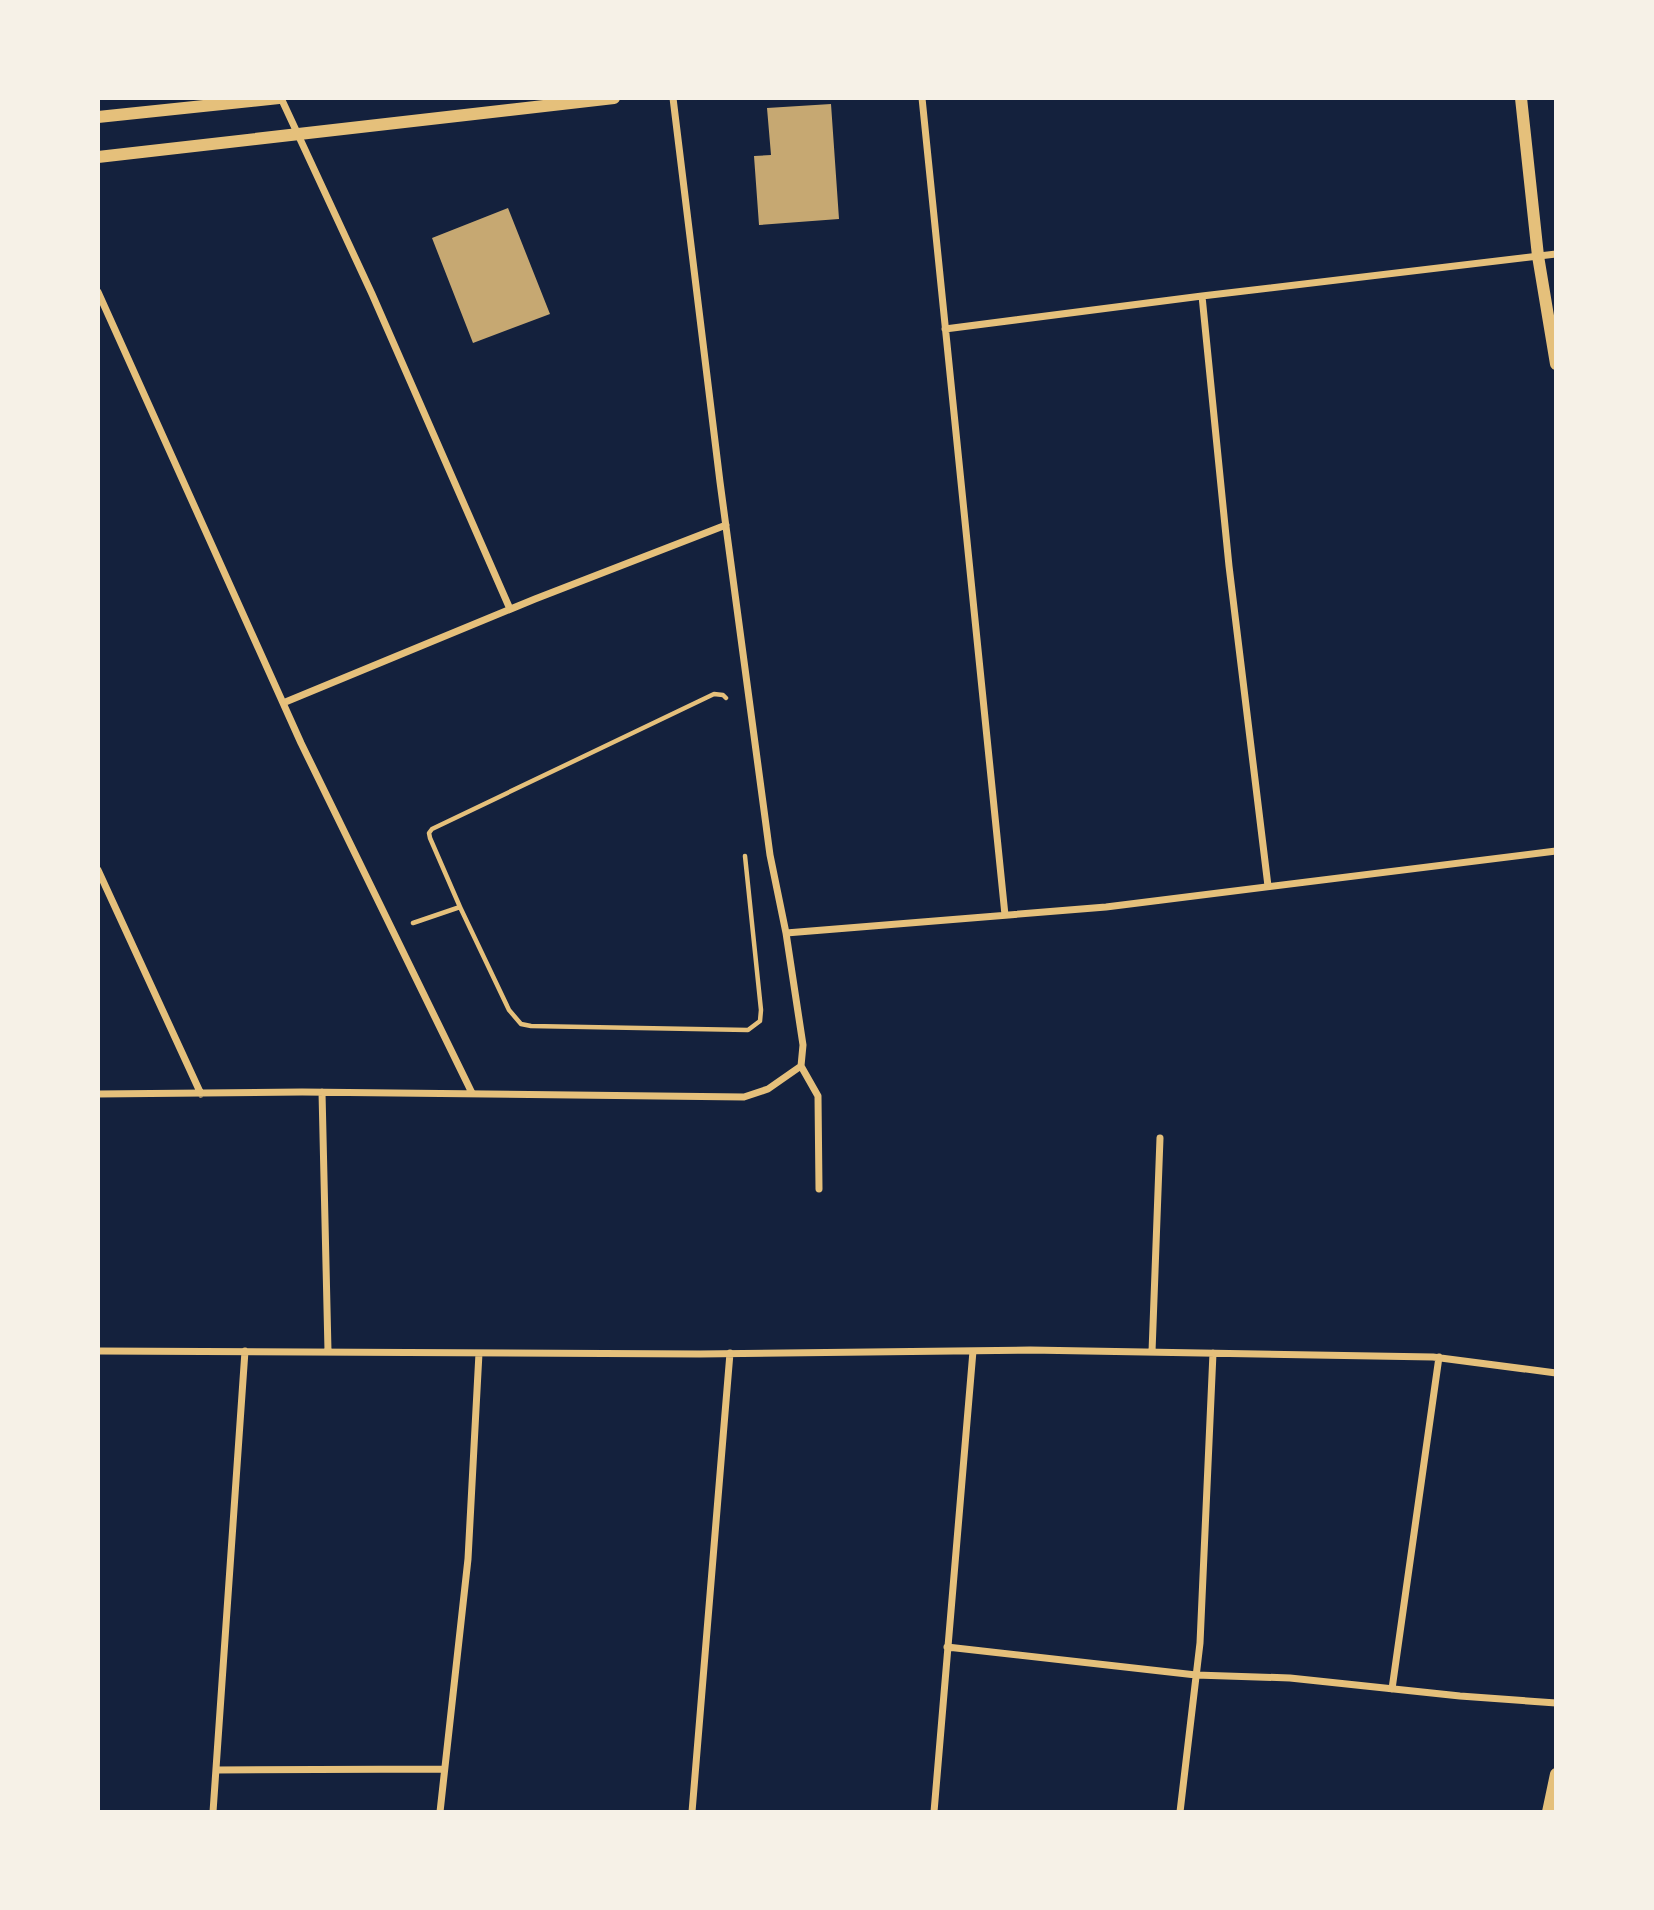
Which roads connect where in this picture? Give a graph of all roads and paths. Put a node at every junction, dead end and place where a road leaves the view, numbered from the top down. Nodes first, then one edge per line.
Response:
1 (280, 98) edge
2 (614, 98) edge
3 (673, 98) edge
4 (922, 98) edge
5 (1521, 98) edge
6 (98, 117) edge
7 (299, 134) junction
8 (98, 157) edge
9 (1556, 254) edge
10 (1538, 256) junction
11 (98, 292) edge
12 (1202, 296) junction
13 (945, 329) junction
14 (1556, 364) edge
15 (726, 524) junction
16 (510, 609) junction
17 (728, 701) dead end
18 (283, 703) junction
19 (1556, 851) edge
20 (745, 852) dead end
21 (98, 870) edge
22 (1268, 886) junction
23 (460, 907) junction
24 (1005, 915) junction
25 (393, 930) junction
26 (786, 933) junction
27 (801, 1066) junction
28 (322, 1092) junction
29 (472, 1093) junction
30 (98, 1094) edge
31 (201, 1094) junction
32 (1160, 1138) dead end
33 (819, 1189) dead end
34 (98, 1351) edge
35 (245, 1351) junction
36 (328, 1351) junction
37 (973, 1351) junction
38 (1152, 1352) junction
39 (479, 1353) junction
40 (730, 1353) junction
41 (1213, 1353) junction
42 (1439, 1357) junction
43 (1556, 1373) edge
44 (947, 1647) junction
45 (1196, 1675) junction
46 (1392, 1689) junction
47 (1556, 1703) edge
48 (444, 1769) junction
49 (217, 1770) junction
50 (1556, 1774) edge
51 (214, 1812) edge
52 (440, 1812) edge
53 (692, 1812) edge
54 (934, 1812) edge
55 (1180, 1812) edge
56 (1548, 1812) edge

1 - 6 street
1 - 7 street
2 - 7 street
3 - 15 street
4 - 13 street
5 - 10 street
7 - 8 street
7 - 16 street
9 - 10 street
10 - 12 street
10 - 14 street
11 - 18 street
12 - 13 street
12 - 22 street
13 - 24 street
15 - 16 street
15 - 26 street
16 - 18 street
17 - 23 path
18 - 25 street
19 - 22 street
20 - 23 path
21 - 31 street
22 - 24 street
23 - 25 path
24 - 26 street
25 - 29 street
26 - 27 street
27 - 29 street
27 - 33 street
28 - 29 street
28 - 31 street
28 - 36 street
30 - 31 street
32 - 38 street
34 - 35 street
35 - 36 street
35 - 49 street
36 - 39 street
37 - 38 street
37 - 40 street
37 - 44 street
38 - 41 street
39 - 40 street
39 - 48 street
40 - 53 street
41 - 42 street
41 - 45 street
42 - 43 street
42 - 46 street
44 - 45 street
44 - 54 street
45 - 46 street
45 - 55 street
46 - 47 street
48 - 49 street
48 - 52 street
49 - 51 street
50 - 56 street

